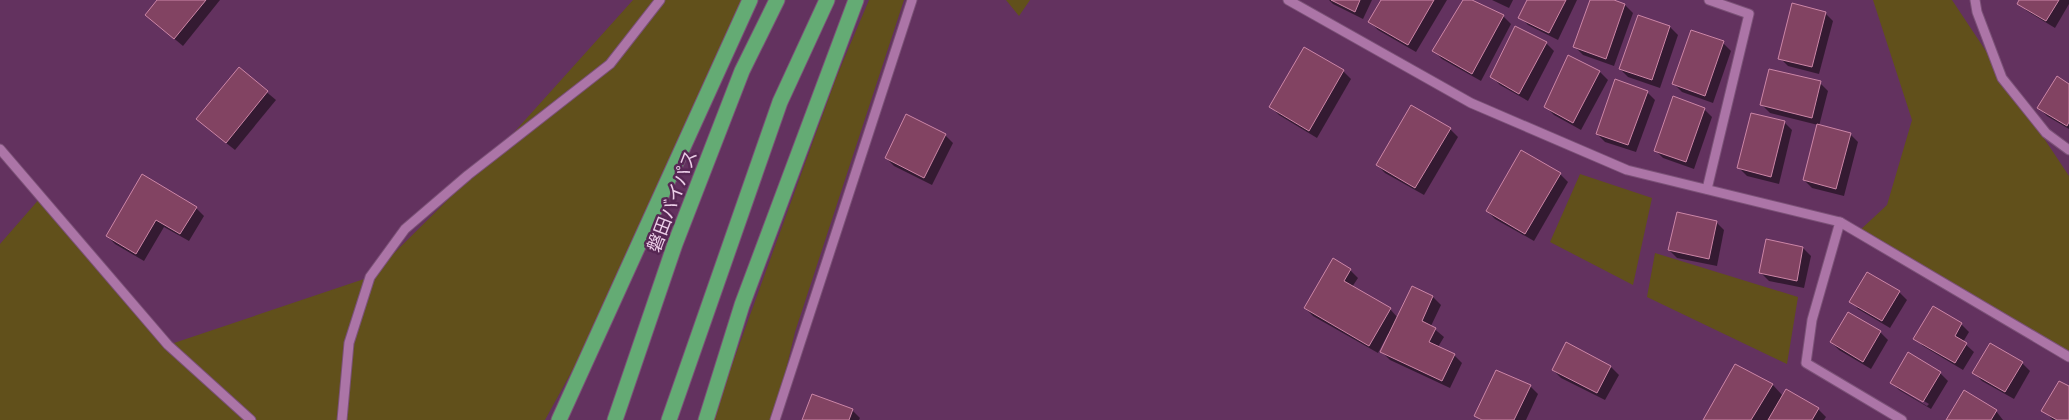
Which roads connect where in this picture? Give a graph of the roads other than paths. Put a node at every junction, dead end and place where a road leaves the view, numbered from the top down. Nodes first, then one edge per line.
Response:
1 (660, 0) edge
2 (750, 0) edge
3 (777, 0) edge
4 (826, 0) edge
5 (856, 0) edge
6 (912, 0) edge
7 (1288, 0) edge
8 (1709, 0) edge
9 (1975, 0) edge
10 (0, 149) edge
11 (2069, 150) edge
12 (1706, 189) junction
13 (1840, 222) junction
14 (2069, 358) edge
15 (251, 420) edge
16 (342, 420) edge
17 (559, 420) edge
18 (614, 420) edge
19 (669, 420) edge
20 (706, 420) edge
21 (775, 420) edge
22 (1902, 420) edge

1 - 16 street
2 - 17 highway
3 - 18 highway, 磐田バイパス
4 - 19 highway
5 - 20 highway
6 - 21 street
7 - 12 street
8 - 12 street
9 - 11 street
10 - 15 street
12 - 13 street
13 - 14 street
13 - 22 street

